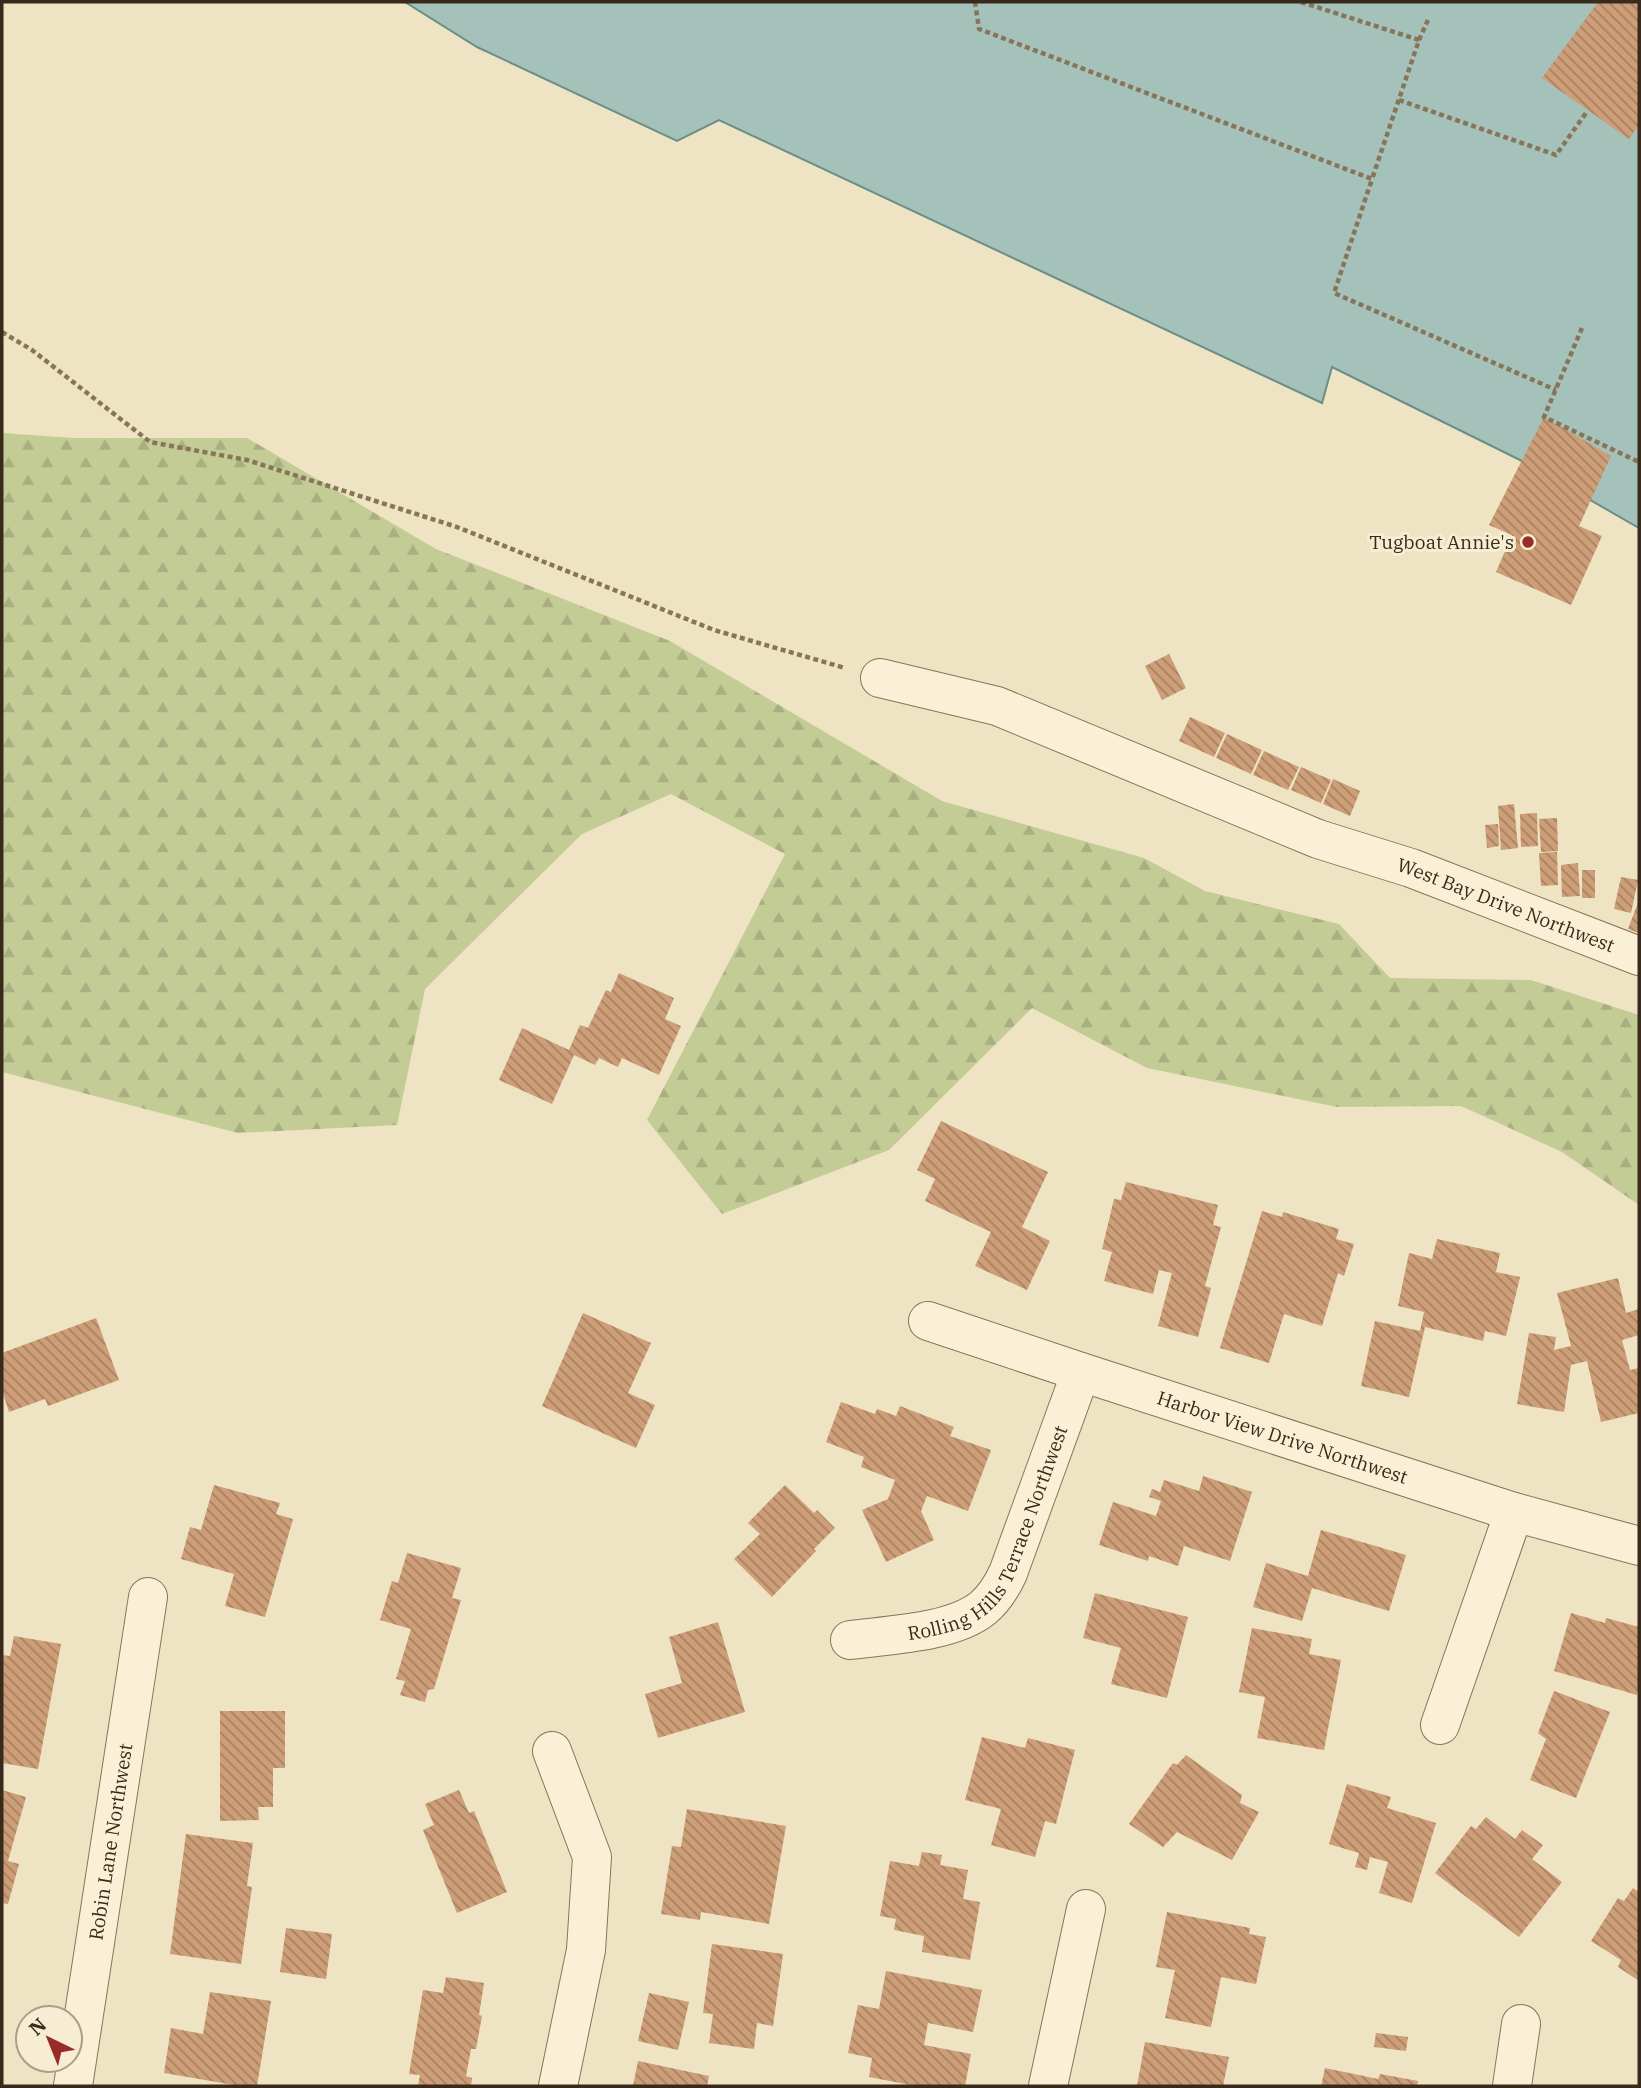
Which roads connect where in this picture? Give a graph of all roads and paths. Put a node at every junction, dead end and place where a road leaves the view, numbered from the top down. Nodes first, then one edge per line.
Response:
1 (975, 2) edge
2 (1301, 2) edge
3 (1428, 20) dead end
4 (1419, 40) junction
5 (1399, 100) junction
6 (1586, 113) dead end
7 (1372, 179) junction
8 (1582, 328) dead end
9 (2, 332) edge
10 (1556, 390) junction
11 (1639, 462) edge
12 (880, 678) joint
13 (1639, 956) edge
14 (928, 1321) dead end
15 (1081, 1373) junction
16 (1514, 1512) junction
17 (1639, 1546) edge
18 (148, 1597) dead end
19 (850, 1640) dead end
20 (1440, 1724) dead end
21 (552, 1751) dead end
22 (1086, 1909) dead end
23 (1521, 2024) dead end
24 (73, 2086) edge
25 (558, 2086) edge
26 (1048, 2086) edge
27 (1512, 2086) edge

1 - 7 path
2 - 4 path
3 - 4 path
4 - 5 path
5 - 6 path
5 - 7 path
7 - 10 path
8 - 10 path
9 - 12 path
10 - 11 path
12 - 13 street, West Bay Drive Northwest
14 - 15 street, Harbor View Drive Northwest
15 - 16 street, Harbor View Drive Northwest
15 - 19 street, Rolling Hills Terrace Northwest
16 - 17 street, Harbor View Drive Northwest
16 - 20 street
18 - 24 street, Robin Lane Northwest
21 - 25 street
22 - 26 street
23 - 27 street

